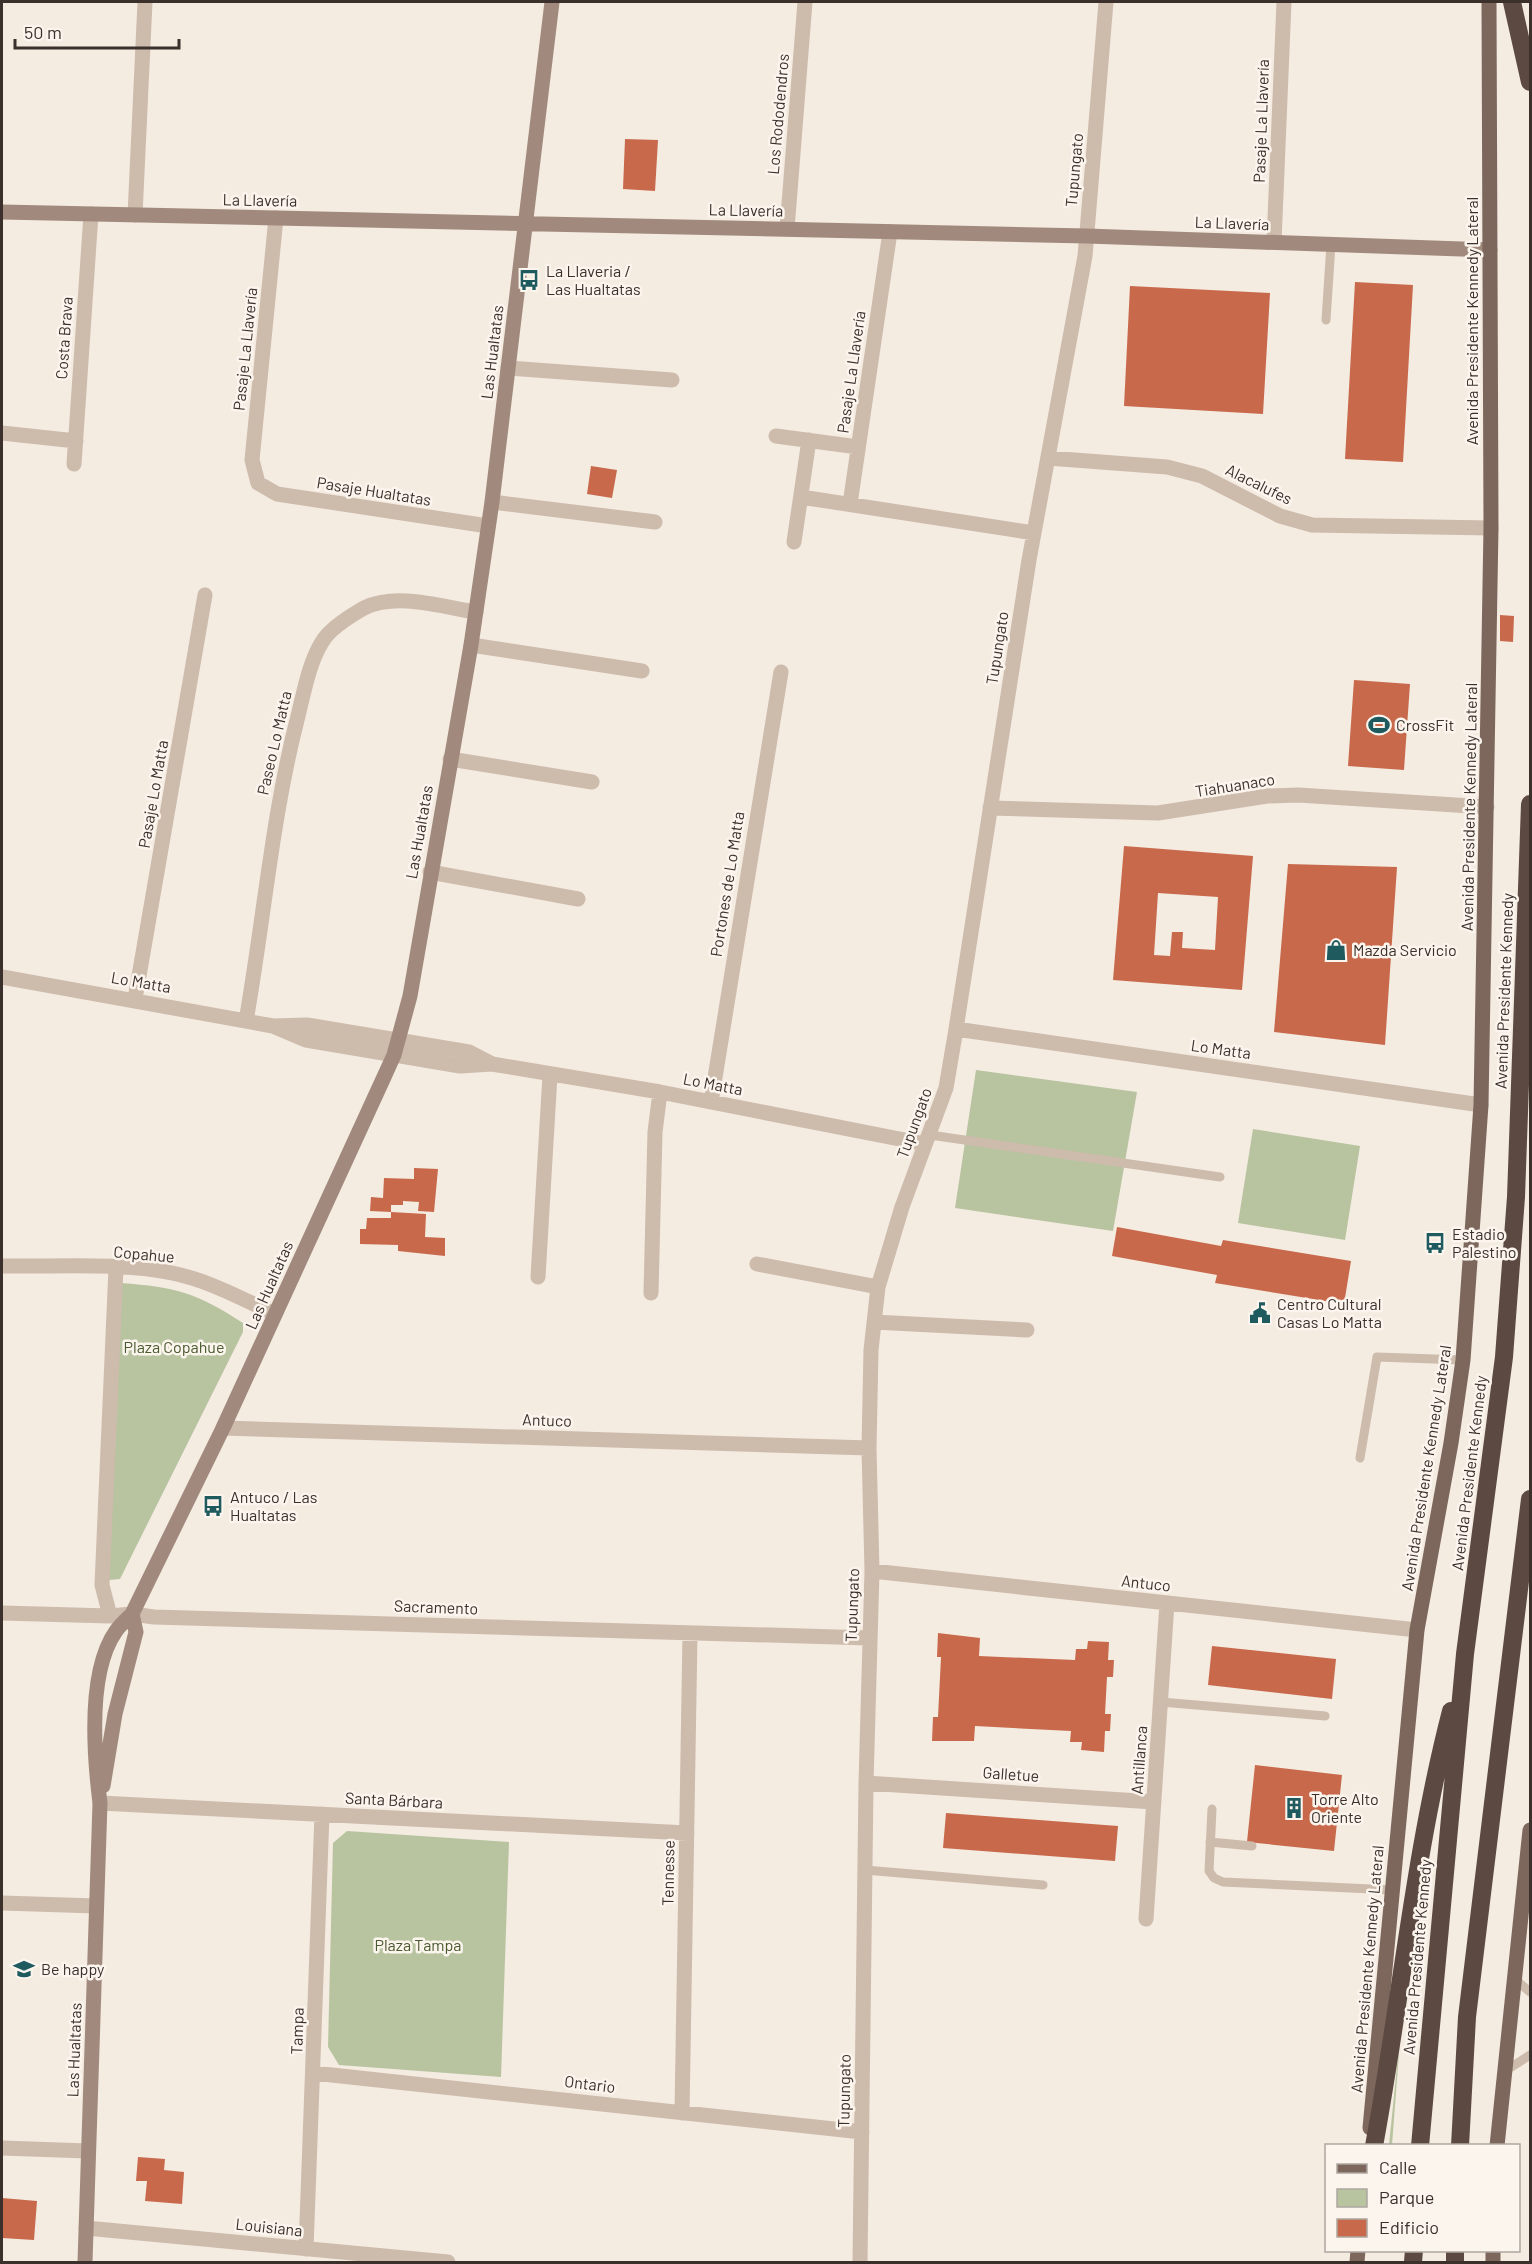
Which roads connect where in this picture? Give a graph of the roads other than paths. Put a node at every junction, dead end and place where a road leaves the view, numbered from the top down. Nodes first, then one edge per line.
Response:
1 (145, 2) edge
2 (552, 2) edge
3 (805, 2) edge
4 (1106, 2) edge
5 (1284, 2) edge
6 (1489, 2) edge
7 (1512, 2) edge
8 (1530, 82) edge
9 (2, 212) edge
10 (91, 214) junction
11 (135, 214) junction
12 (276, 218) junction
13 (527, 224) junction
14 (787, 229) junction
15 (890, 232) junction
16 (1087, 236) junction
17 (1274, 242) junction
18 (1331, 244) junction
19 (1490, 250) junction
20 (1326, 320) dead end
21 (508, 368) junction
22 (672, 380) dead end
23 (2, 433) edge
24 (776, 436) dead end
25 (809, 440) junction
26 (76, 441) junction
27 (858, 447) junction
28 (1048, 458) junction
29 (74, 464) dead end
30 (258, 483) joint
31 (801, 497) junction
32 (492, 502) junction
33 (850, 504) junction
34 (655, 522) dead end
35 (488, 526) junction
36 (1491, 528) junction
37 (1034, 533) junction
38 (794, 542) dead end
39 (205, 595) dead end
40 (476, 612) junction
41 (471, 645) junction
42 (642, 671) dead end
43 (781, 672) dead end
44 (450, 759) junction
45 (592, 782) dead end
46 (1530, 804) edge
47 (1487, 807) junction
48 (990, 808) junction
49 (430, 872) junction
50 (578, 899) dead end
51 (2, 977) edge
52 (135, 999) junction
53 (246, 1021) junction
54 (273, 1026) junction
55 (956, 1029) junction
56 (398, 1040) junction
57 (394, 1055) junction
58 (492, 1064) junction
59 (550, 1075) junction
60 (660, 1092) junction
61 (711, 1102) junction
62 (1481, 1105) junction
63 (928, 1139) junction
64 (1220, 1177) dead end
65 (757, 1264) dead end
66 (2, 1266) edge
67 (116, 1268) junction
68 (538, 1277) dead end
69 (878, 1287) junction
70 (651, 1293) dead end
71 (275, 1314) junction
72 (874, 1322) junction
73 (1027, 1330) dead end
74 (1463, 1360) junction
75 (223, 1428) junction
76 (869, 1448) junction
77 (1360, 1458) dead end
78 (1530, 1499) edge
79 (872, 1571) junction
80 (1167, 1603) junction
81 (2, 1613) edge
82 (132, 1614) junction
83 (110, 1616) junction
84 (1417, 1630) junction
85 (690, 1634) junction
86 (869, 1638) junction
87 (1465, 1654) junction
88 (1161, 1702) junction
89 (1325, 1716) dead end
90 (866, 1783) junction
91 (1154, 1802) junction
92 (99, 1803) junction
93 (1212, 1809) dead end
94 (322, 1815) junction
95 (1530, 1830) edge
96 (687, 1833) junction
97 (1210, 1842) junction
98 (1252, 1846) dead end
99 (1529, 1858) edge
100 (865, 1870) junction
101 (1042, 1885) dead end
102 (1392, 1890) junction
103 (2, 1903) edge
104 (96, 1906) junction
105 (1146, 1919) dead end
106 (1516, 1980) junction
107 (1530, 1992) edge
108 (1530, 2055) edge
109 (1505, 2071) junction
110 (313, 2073) junction
111 (682, 2113) junction
112 (862, 2132) junction
113 (1368, 2144) edge
114 (1374, 2144) edge
115 (1420, 2144) edge
116 (1460, 2144) edge
117 (1497, 2144) edge
118 (2, 2148) edge
119 (88, 2151) junction
120 (86, 2228) junction
121 (306, 2249) junction
122 (85, 2262) edge
123 (448, 2262) edge
124 (860, 2262) edge

1 - 11 street
2 - 13 street, Las Hualtatas
3 - 14 street, Los Rododendros
4 - 16 street, Tupungato
5 - 17 street, Pasaje La Llavería
6 - 19 main road, Avenida Presidente Kennedy Lateral
7 - 8 highway
9 - 10 street, La Llavería
10 - 11 street, La Llavería
10 - 26 street, Costa Brava
11 - 12 street, La Llavería
12 - 13 street, La Llavería
12 - 30 street, Pasaje La Llavería
13 - 14 street, La Llavería
13 - 21 street, Las Hualtatas
14 - 15 street, La Llavería
15 - 16 street, La Llavería
15 - 27 street, Pasaje La Llavería
16 - 17 street, La Llavería
16 - 28 street, Tupungato
17 - 18 street, La Llavería
18 - 19 street, La Llavería
18 - 20 lane
19 - 36 main road, Avenida Presidente Kennedy Lateral
21 - 22 street
21 - 32 street, Las Hualtatas
23 - 26 street
24 - 25 street, Pasaje La Llavería
25 - 27 street, Pasaje La Llavería
25 - 31 street
26 - 29 street, Costa Brava
27 - 33 street, Pasaje La Llavería
28 - 36 street, Alacalufes
28 - 37 street, Tupungato
30 - 35 street, Pasaje Hualtatas
31 - 33 street
31 - 38 street
32 - 34 street
32 - 35 street, Las Hualtatas
33 - 37 street
35 - 40 street, Las Hualtatas
36 - 47 main road, Avenida Presidente Kennedy Lateral
37 - 48 street, Tupungato
39 - 52 street, Pasaje Lo Matta
40 - 41 street, Las Hualtatas
40 - 53 street, Paseo Lo Matta
41 - 42 street
41 - 44 street, Las Hualtatas
43 - 61 street, Portones de Lo Matta
44 - 45 street
44 - 49 street, Las Hualtatas
46 - 87 highway, Avenida Presidente Kennedy
47 - 48 street, Tiahuanaco
47 - 62 main road, Avenida Presidente Kennedy Lateral
48 - 55 street, Tupungato
49 - 50 street
49 - 56 street, Las Hualtatas
51 - 52 street, Lo Matta
52 - 53 street, Lo Matta
53 - 54 street, Lo Matta
54 - 56 street, Lo Matta
54 - 57 street, Lo Matta
55 - 62 street, Lo Matta
55 - 63 street, Tupungato
56 - 57 street, Las Hualtatas
56 - 58 street, Lo Matta
57 - 58 street, Lo Matta
57 - 71 street, Las Hualtatas
58 - 59 street, Lo Matta
59 - 60 street, Lo Matta
59 - 68 street
60 - 61 street, Lo Matta
60 - 70 street
61 - 63 street, Lo Matta
62 - 74 main road, Avenida Presidente Kennedy Lateral
63 - 64 lane
63 - 69 street, Tupungato
65 - 69 street
66 - 67 street, Copahue
67 - 71 street, Copahue
67 - 83 street
69 - 72 street, Tupungato
71 - 75 street, Las Hualtatas
72 - 73 street
72 - 76 street, Tupungato
74 - 77 lane
74 - 84 main road, Avenida Presidente Kennedy Lateral
75 - 76 street, Antuco
75 - 82 street, Las Hualtatas
76 - 79 street, Tupungato
78 - 116 highway
79 - 80 street, Antuco
79 - 86 street, Tupungato
80 - 84 street, Antuco
80 - 88 street, Antillanca
81 - 83 street, Sacramento
82 - 83 street, Sacramento
82 - 85 street, Sacramento
82 - 92 street, Las Hualtatas
82 - 92 street, Las Hualtatas
84 - 102 main road, Avenida Presidente Kennedy Lateral
85 - 86 street, Sacramento
85 - 96 street, Tennesse
86 - 90 street, Tupungato
87 - 114 highway
87 - 115 highway, Avenida Presidente Kennedy
88 - 89 lane
88 - 91 street, Antillanca
90 - 91 street, Galletue
90 - 100 street, Tupungato
91 - 105 street, Antillanca
92 - 94 street, Santa Bárbara
92 - 104 street, Las Hualtatas
93 - 97 lane
94 - 96 street, Santa Bárbara
94 - 110 street, Tampa
95 - 99 main road
96 - 111 street, Tennesse
97 - 98 lane
97 - 102 lane
99 - 106 main road
100 - 101 lane
100 - 112 street, Tupungato
102 - 113 main road, Avenida Presidente Kennedy Lateral
103 - 104 street
104 - 119 street, Las Hualtatas
106 - 107 lane
106 - 109 main road
108 - 109 lane
109 - 117 main road
110 - 111 street, Ontario
110 - 121 street, Tampa
111 - 112 street, Ontario
112 - 124 street, Tupungato
118 - 119 street
119 - 120 street, Las Hualtatas
120 - 121 street, Louisiana
120 - 122 street, Las Hualtatas
121 - 123 street, Louisiana

